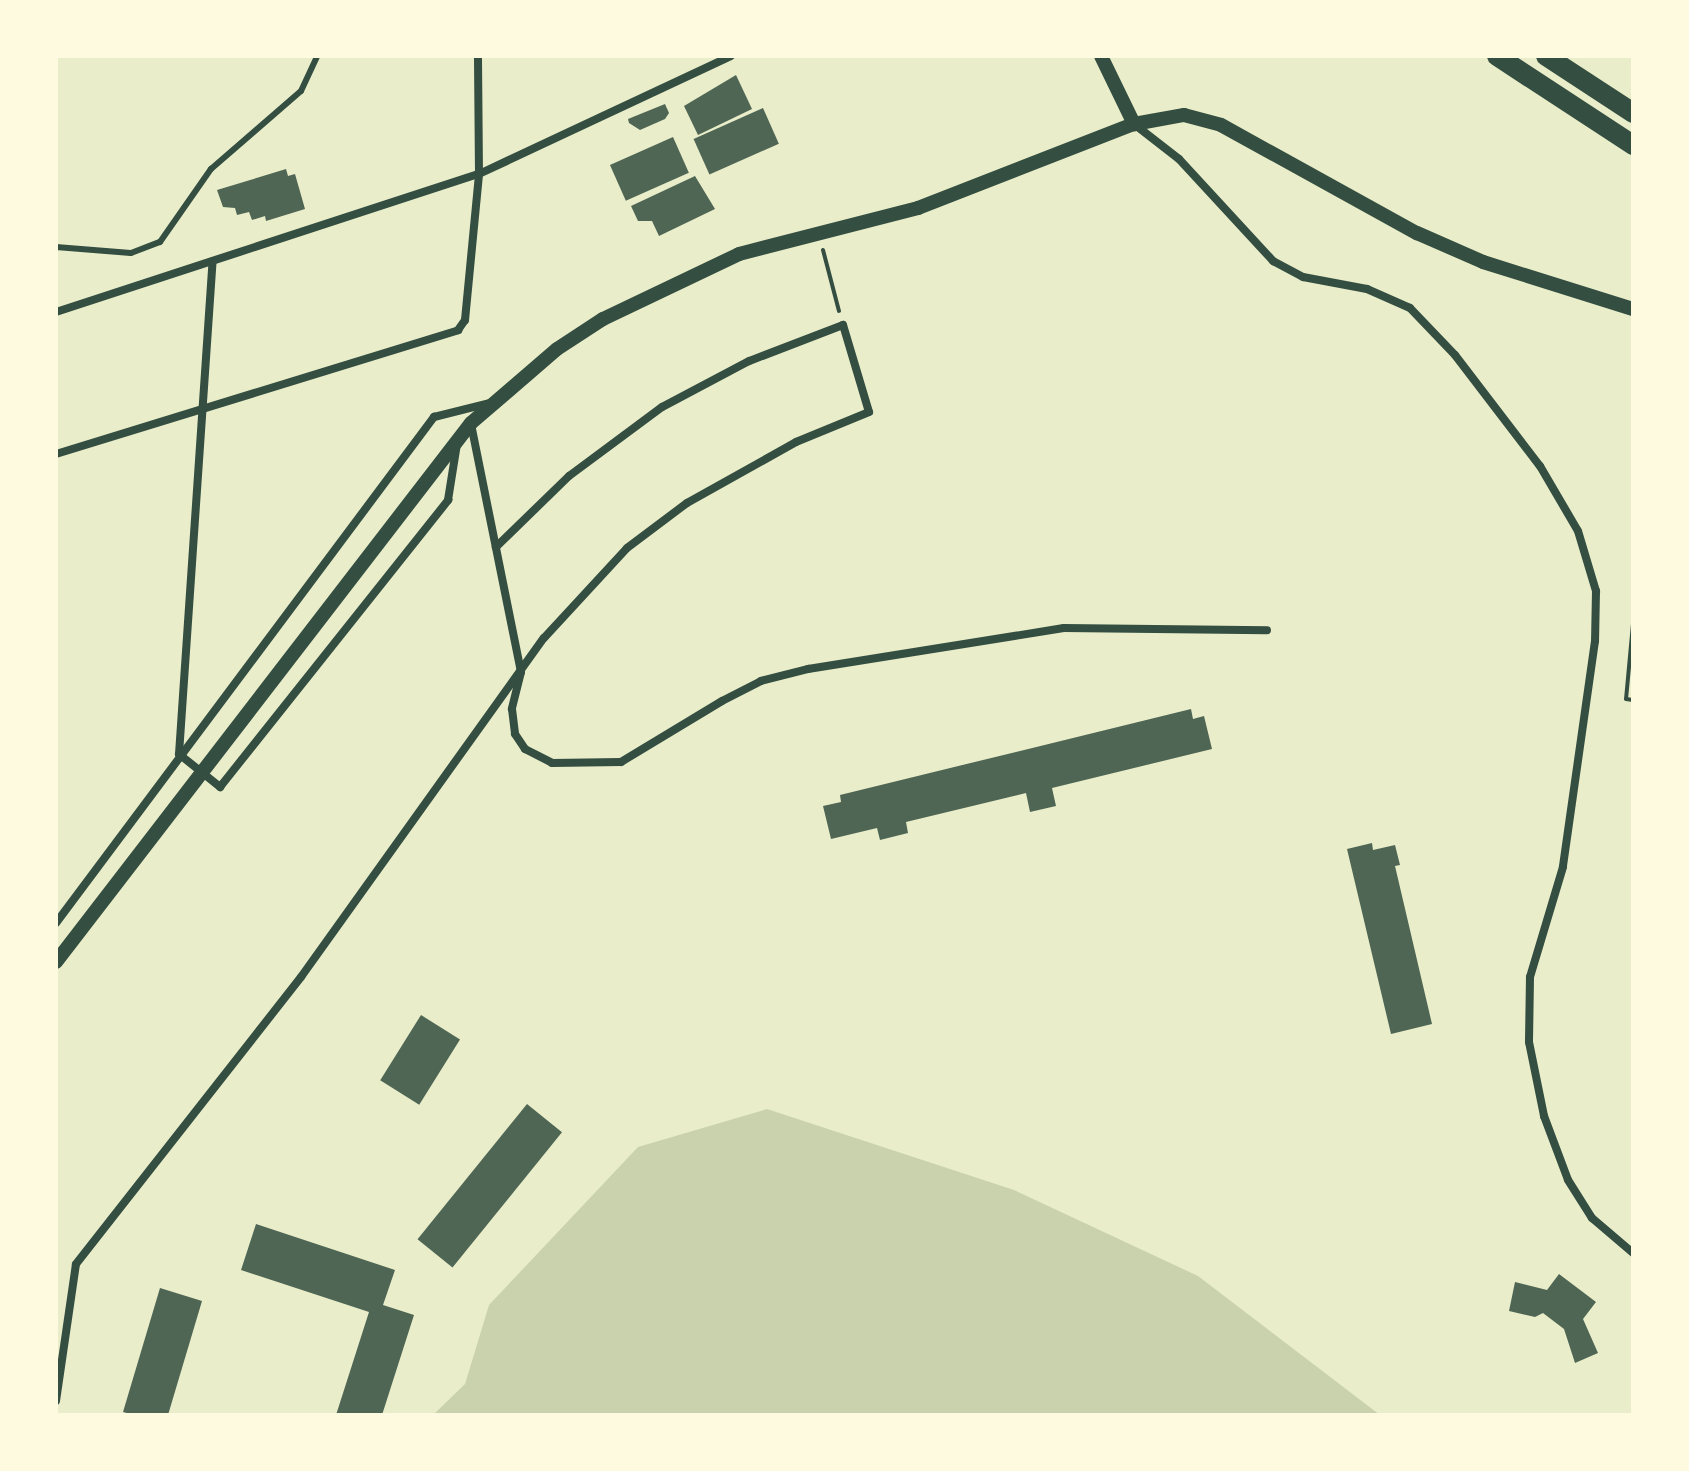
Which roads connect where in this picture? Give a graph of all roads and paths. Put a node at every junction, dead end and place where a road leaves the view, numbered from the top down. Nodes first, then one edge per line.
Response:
1 (317, 56) edge
2 (478, 56) edge
3 (731, 56) edge
4 (1101, 56) edge
5 (1497, 56) edge
6 (1546, 56) edge
7 (1633, 113) edge
8 (1134, 124) junction
9 (1633, 145) edge
10 (479, 174) junction
11 (818, 231) junction
12 (56, 247) edge
13 (213, 261) junction
14 (1633, 309) edge
15 (56, 312) edge
16 (843, 325) junction
17 (490, 403) junction
18 (201, 408) junction
19 (471, 423) junction
20 (459, 435) junction
21 (56, 454) edge
22 (496, 547) junction
23 (1633, 624) edge
24 (1267, 630) dead end
25 (521, 672) junction
26 (1633, 700) edge
27 (179, 754) junction
28 (56, 923) edge
29 (56, 962) edge
30 (1633, 1253) edge
31 (58, 1363) edge
32 (56, 1401) edge

1 - 12 lane
2 - 10 street
3 - 10 street
4 - 8 street
5 - 9 main road
6 - 7 main road
8 - 11 street
8 - 14 street
8 - 30 street
10 - 13 street
10 - 18 street
11 - 16 path
11 - 17 street
13 - 15 street
13 - 18 street
16 - 22 street
16 - 25 street
17 - 19 street
17 - 27 street
18 - 21 street
18 - 27 street
19 - 20 street
19 - 22 street
20 - 27 street
20 - 29 street
22 - 25 street
23 - 26 path
24 - 25 street
25 - 31 street
27 - 28 street
31 - 32 street

